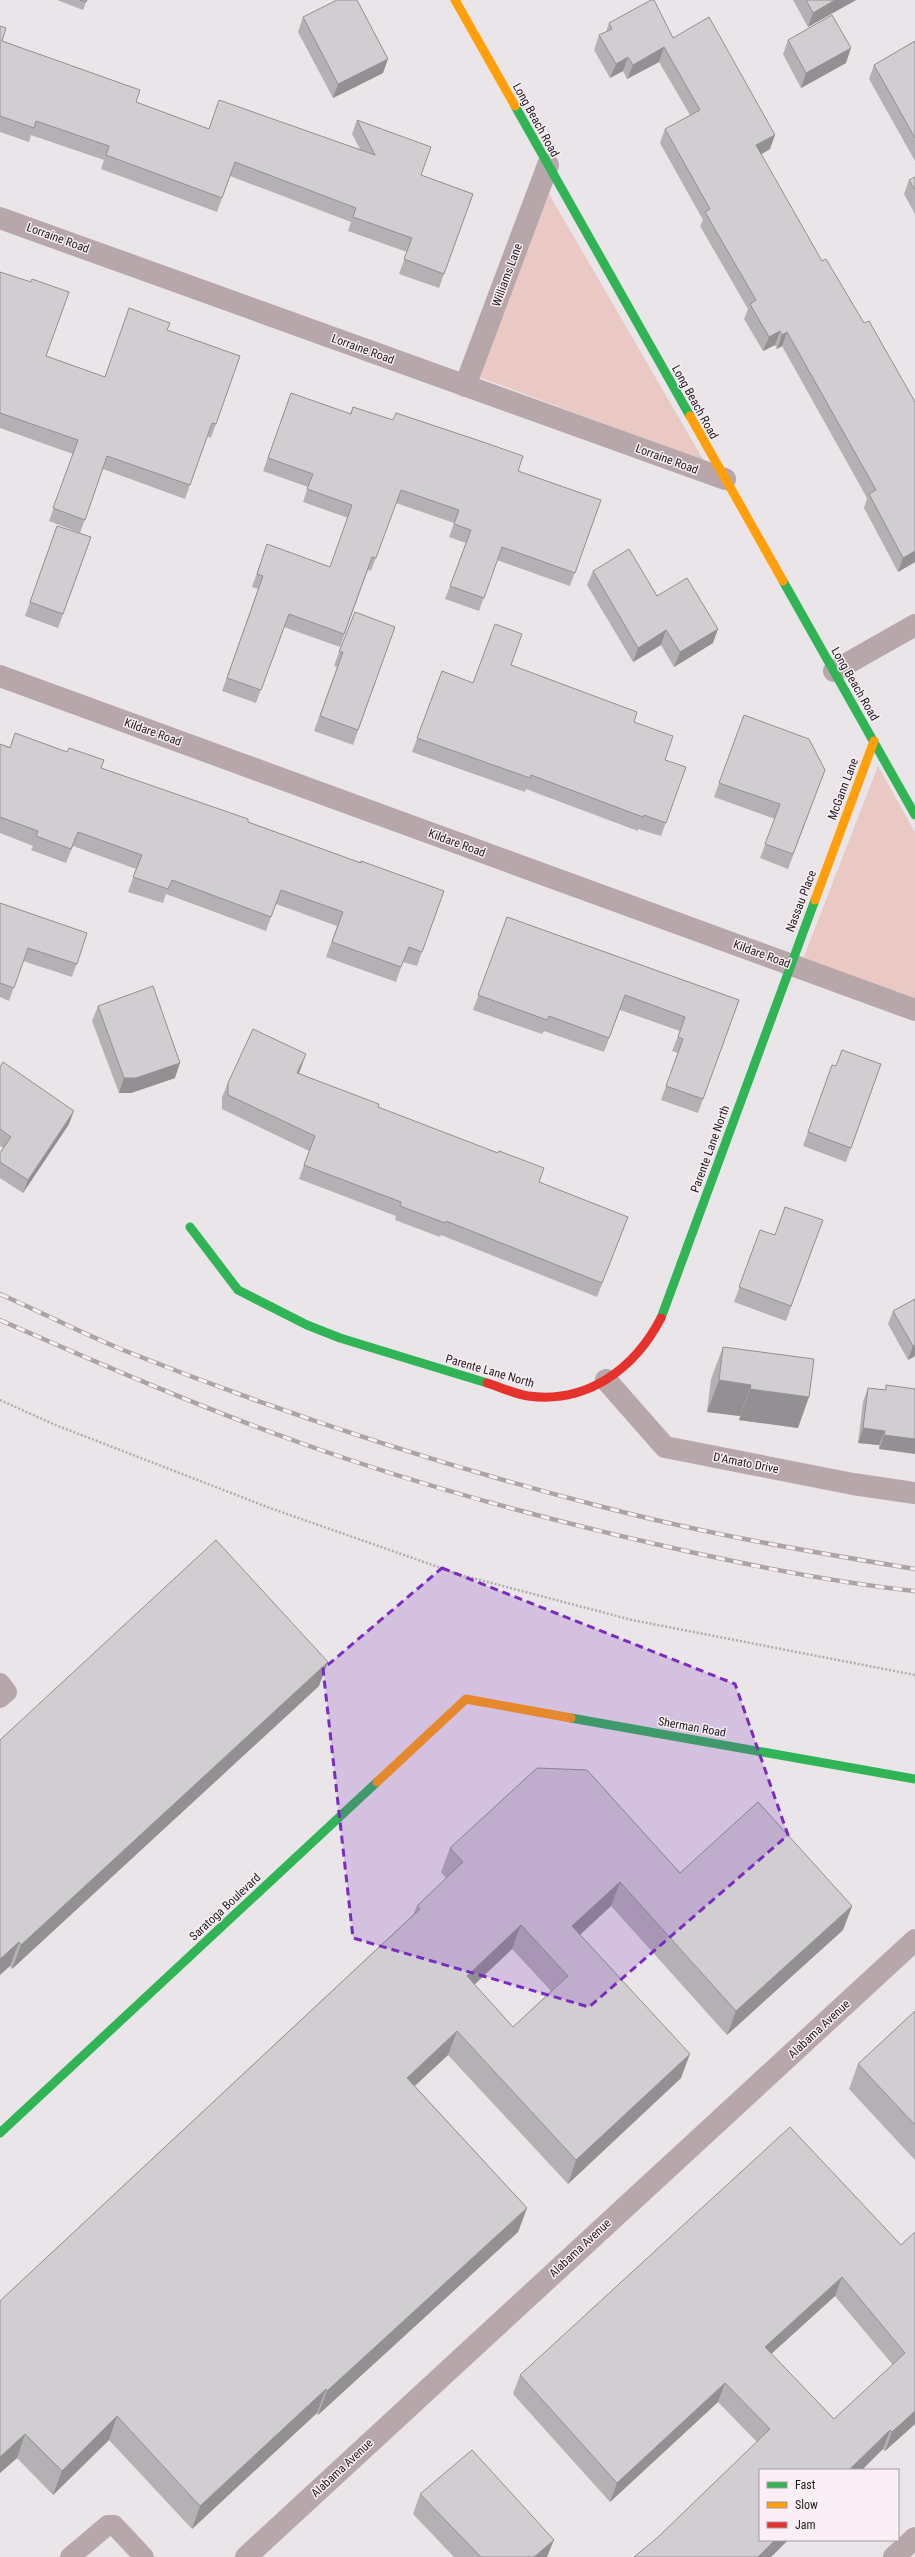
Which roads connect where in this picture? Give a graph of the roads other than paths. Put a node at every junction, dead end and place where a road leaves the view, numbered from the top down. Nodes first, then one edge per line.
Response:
1 (455, 0) edge
2 (548, 165) junction
3 (0, 218) edge
4 (466, 386) junction
5 (725, 479) junction
6 (915, 625) edge
7 (834, 671) junction
8 (0, 676) edge
9 (874, 740) junction
10 (915, 816) edge
11 (834, 846) joint
12 (790, 965) junction
13 (915, 1010) edge
14 (190, 1227) dead end
15 (606, 1380) junction
16 (915, 1492) edge
17 (0, 1683) edge
18 (0, 1698) edge
19 (466, 1699) joint
20 (915, 1779) edge
21 (915, 1940) edge
22 (0, 2133) edge
23 (915, 2538) edge
24 (70, 2557) edge
25 (144, 2557) edge
26 (246, 2557) edge
27 (894, 2557) edge

1 - 2 street, Long Beach Road
2 - 4 street, Williams Lane
2 - 5 street, Long Beach Road
3 - 4 street, Lorraine Road
4 - 5 street, Lorraine Road
5 - 7 street, Long Beach Road
6 - 7 street
7 - 9 street, Long Beach Road
8 - 12 street, Kildare Road
9 - 10 street, Long Beach Road
9 - 11 street, McGann Lane
11 - 12 street, Nassau Place
12 - 13 street, Kildare Road
12 - 15 street, Parente Lane North
14 - 15 street, Parente Lane North
15 - 16 street, D'Amato Drive
17 - 18 lane
19 - 20 street, Sherman Road
19 - 22 street, Saratoga Boulevard
21 - 26 street, Alabama Avenue
23 - 27 street
24 - 25 lane

